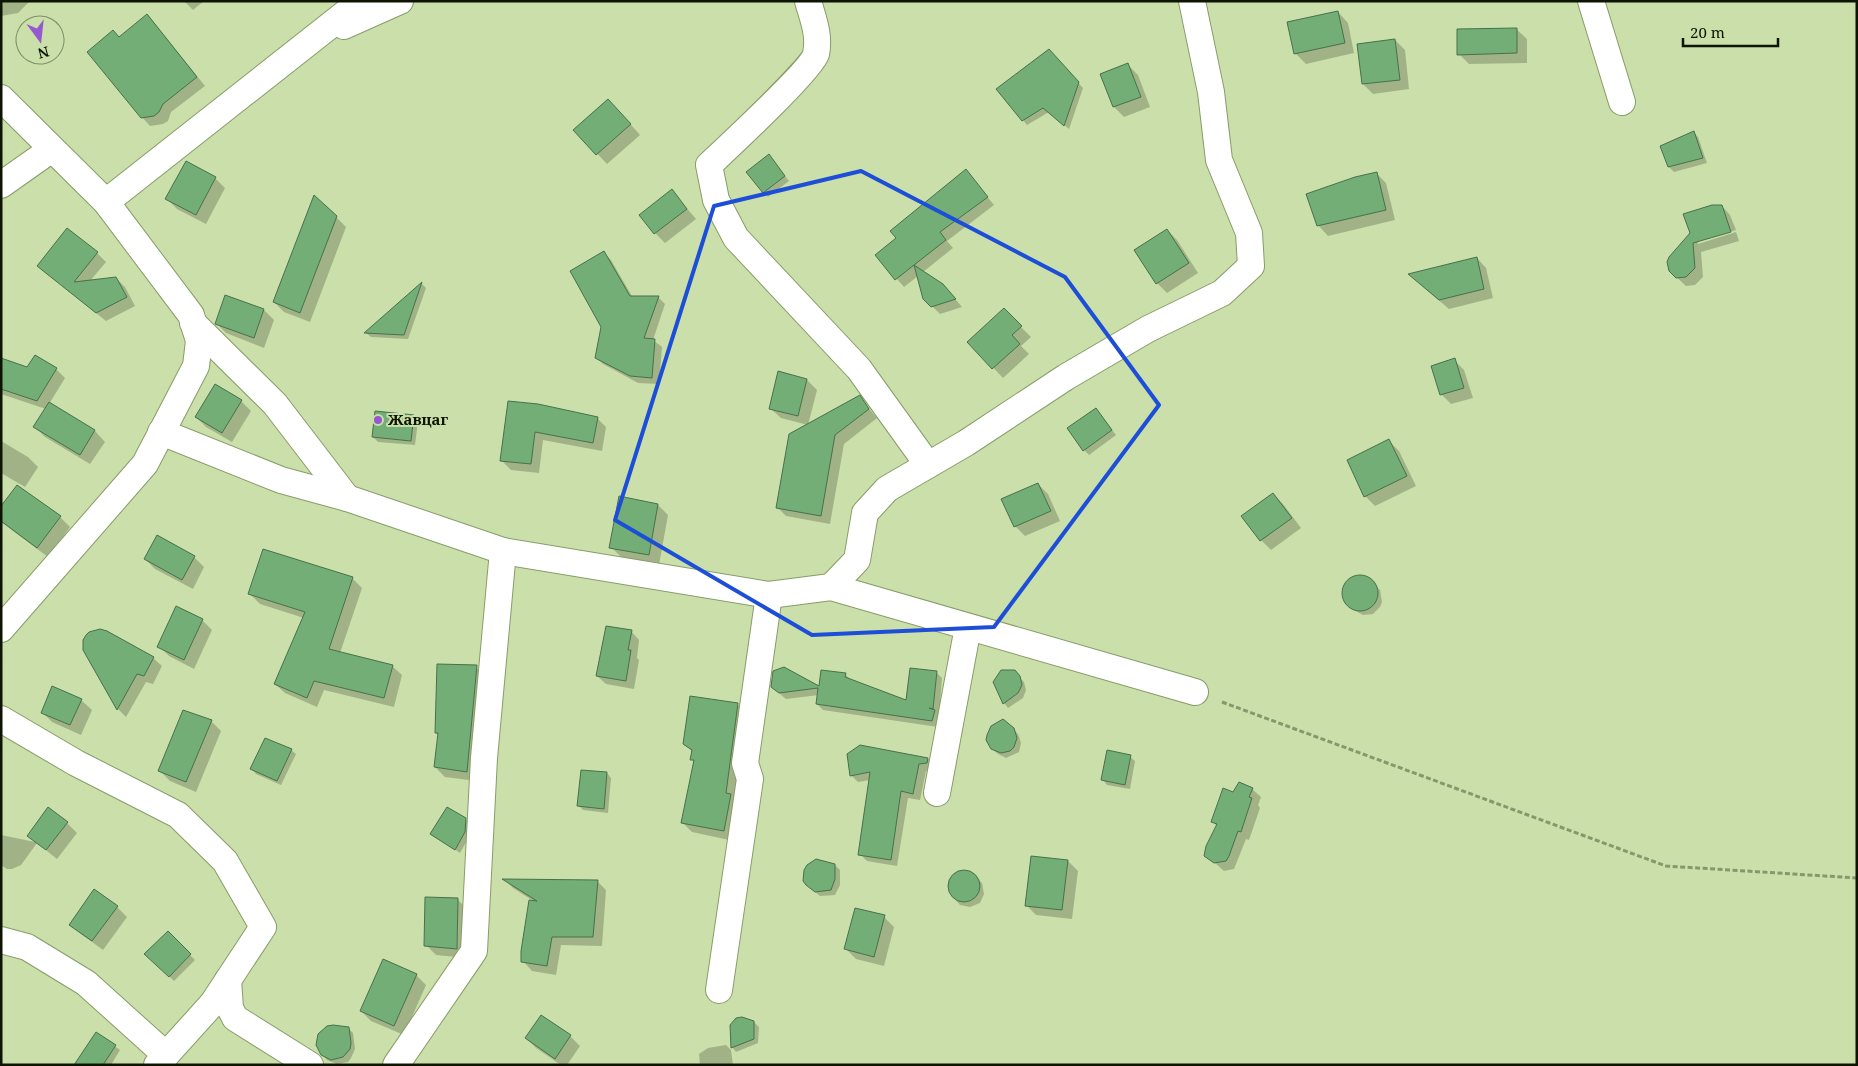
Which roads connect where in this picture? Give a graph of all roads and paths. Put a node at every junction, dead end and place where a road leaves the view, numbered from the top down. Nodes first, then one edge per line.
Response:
1 (362, 1) edge
2 (400, 1) edge
3 (808, 1) edge
4 (1192, 1) edge
5 (1591, 1) edge
6 (312, 40) junction
7 (1, 98) edge
8 (1622, 102) dead end
9 (52, 148) junction
10 (1, 185) edge
11 (106, 202) junction
12 (193, 323) junction
13 (162, 432) junction
14 (928, 465) junction
15 (348, 498) junction
16 (503, 551) junction
17 (831, 587) junction
18 (769, 595) junction
19 (968, 627) junction
20 (1, 628) edge
21 (1196, 692) joint
22 (1, 719) edge
23 (937, 793) dead end
24 (1857, 878) edge
25 (1, 940) edge
26 (228, 980) junction
27 (719, 990) dead end
28 (161, 1060) edge
29 (310, 1065) edge
30 (396, 1065) edge

1 - 6 street
2 - 6 street
3 - 14 street
4 - 14 street
5 - 8 street
6 - 11 street
7 - 9 street
9 - 10 street
9 - 11 street
11 - 12 street
12 - 13 street
12 - 15 street
13 - 15 street
13 - 20 street
14 - 17 street
15 - 16 street
16 - 18 street
16 - 30 street
17 - 18 street
17 - 19 street
18 - 27 street
19 - 21 street
19 - 23 street
21 - 24 path
22 - 26 street
25 - 28 street
26 - 28 street
26 - 29 street

